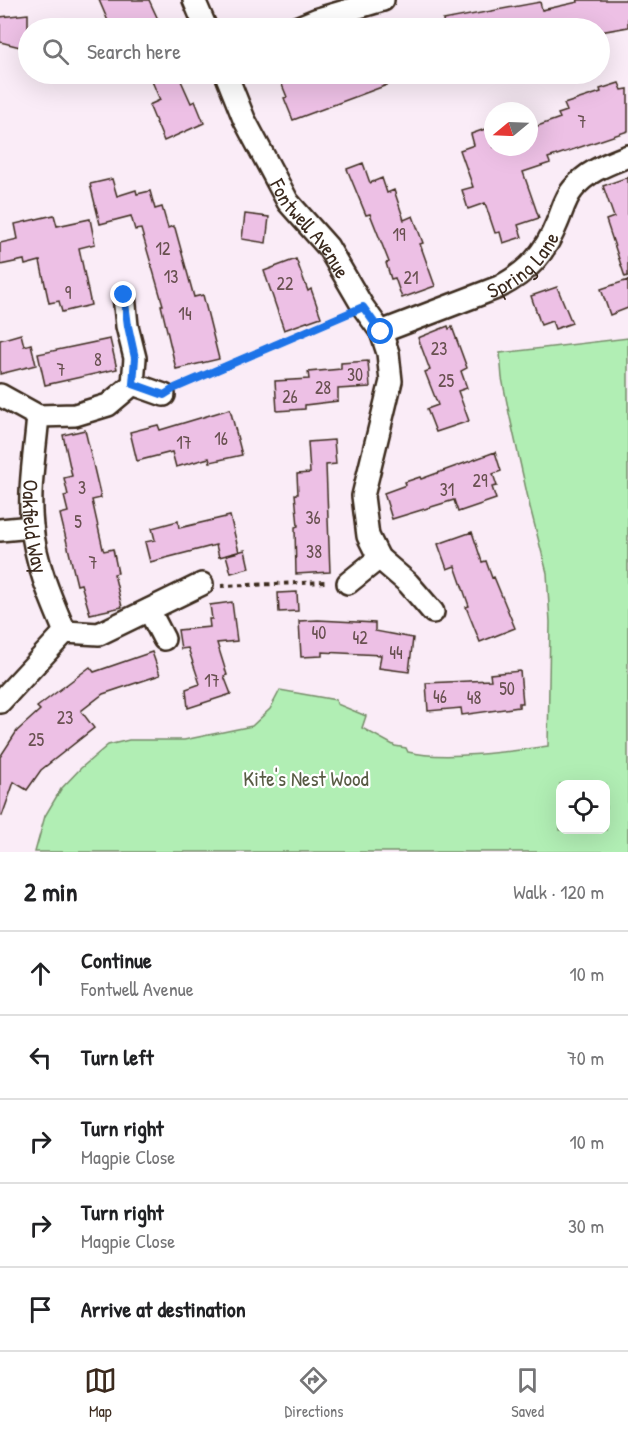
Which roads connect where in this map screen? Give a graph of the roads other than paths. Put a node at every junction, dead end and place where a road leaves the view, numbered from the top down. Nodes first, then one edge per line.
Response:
1 (194, 0) edge
2 (383, 0) edge
3 (202, 18) edge
4 (321, 18) edge
5 (230, 84) edge
6 (628, 156) edge
7 (124, 295) dead end
8 (381, 332) junction
9 (133, 384) junction
10 (0, 395) edge
11 (164, 395) road end
12 (38, 416) junction
13 (32, 527) junction
14 (0, 530) edge
15 (379, 558) junction
16 (348, 583) road end
17 (202, 584) road end
18 (149, 610) junction
19 (433, 612) dead end
20 (65, 632) junction
21 (164, 639) dead end
22 (0, 702) edge

1 - 3 street
2 - 4 street
5 - 8 street, Fontwell Avenue
6 - 8 street, Spring Lane
7 - 9 street
8 - 15 street, Fontwell Avenue
9 - 11 street
9 - 12 street
10 - 12 street
12 - 13 street, Oakfield Way
13 - 14 street
13 - 20 street, Oakfield Way
15 - 16 street
15 - 19 street, Fontwell Avenue
17 - 18 street
18 - 20 street
18 - 21 street
20 - 22 street

